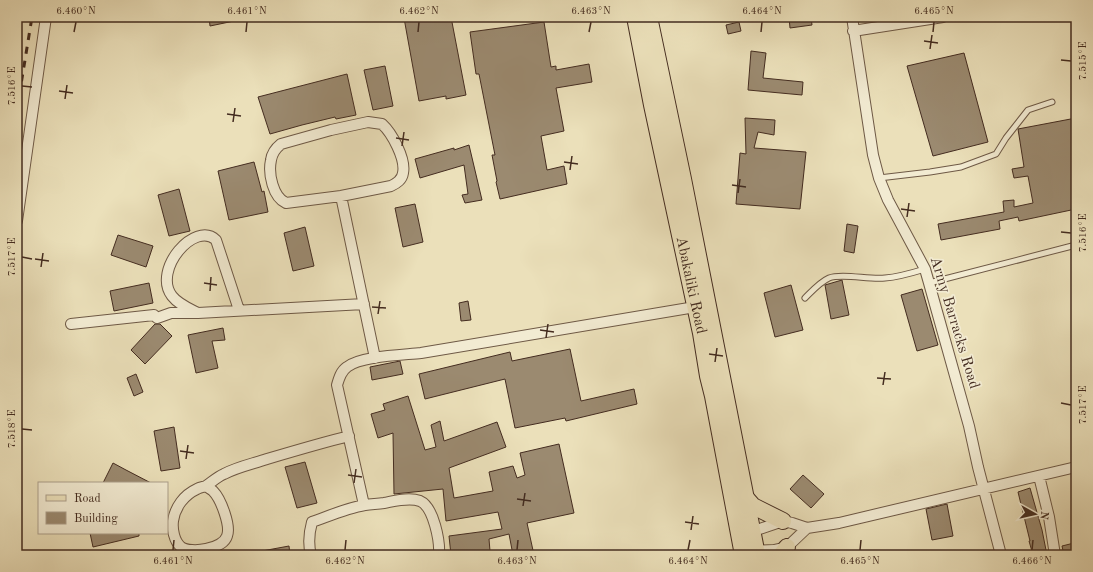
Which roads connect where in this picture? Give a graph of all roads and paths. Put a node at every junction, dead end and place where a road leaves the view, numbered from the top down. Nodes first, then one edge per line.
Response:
1 (46, 17) edge
2 (635, 17) edge
3 (649, 17) edge
4 (852, 17) edge
5 (943, 17) edge
6 (853, 31) junction
7 (1052, 102) dead end
8 (879, 178) junction
9 (341, 196) junction
10 (17, 220) edge
11 (1076, 245) edge
12 (925, 269) junction
13 (929, 283) junction
14 (805, 298) dead end
15 (364, 304) junction
16 (695, 306) junction
17 (239, 310) junction
18 (198, 313) junction
19 (71, 324) dead end
20 (375, 358) junction
21 (349, 436) junction
22 (1076, 467) edge
23 (1038, 476) junction
24 (206, 486) junction
25 (983, 488) junction
26 (746, 498) junction
27 (364, 505) junction
28 (783, 522) junction
29 (807, 528) junction
30 (746, 533) junction
31 (750, 553) edge
32 (783, 553) edge
33 (311, 555) edge
34 (439, 555) edge
35 (1001, 555) edge
36 (1055, 555) edge

1 - 10 street
2 - 16 main road, Abakaliki Road
3 - 26 main road, Abakaliki Road
4 - 6 street, Army Barracks Road
5 - 6 street
6 - 8 street, Army Barracks Road
7 - 8 lane
8 - 12 street, Army Barracks Road
9 - 9 street
9 - 15 street
11 - 13 lane
12 - 13 street, Army Barracks Road
12 - 14 lane
13 - 25 street, Army Barracks Road
15 - 17 street
15 - 20 street
16 - 20 street
16 - 30 main road, Abakaliki Road
17 - 18 street
17 - 18 street
18 - 19 street
20 - 21 street
21 - 24 street
21 - 27 street
22 - 23 street
23 - 25 street
23 - 36 street
24 - 24 street
25 - 29 street
25 - 35 street, Army Barracks Road
26 - 28 main road
26 - 30 main road, Abakaliki Road
27 - 33 street
27 - 34 street
28 - 29 street
28 - 30 street
29 - 32 street
30 - 31 main road, Abakaliki Road
31 - 32 street

